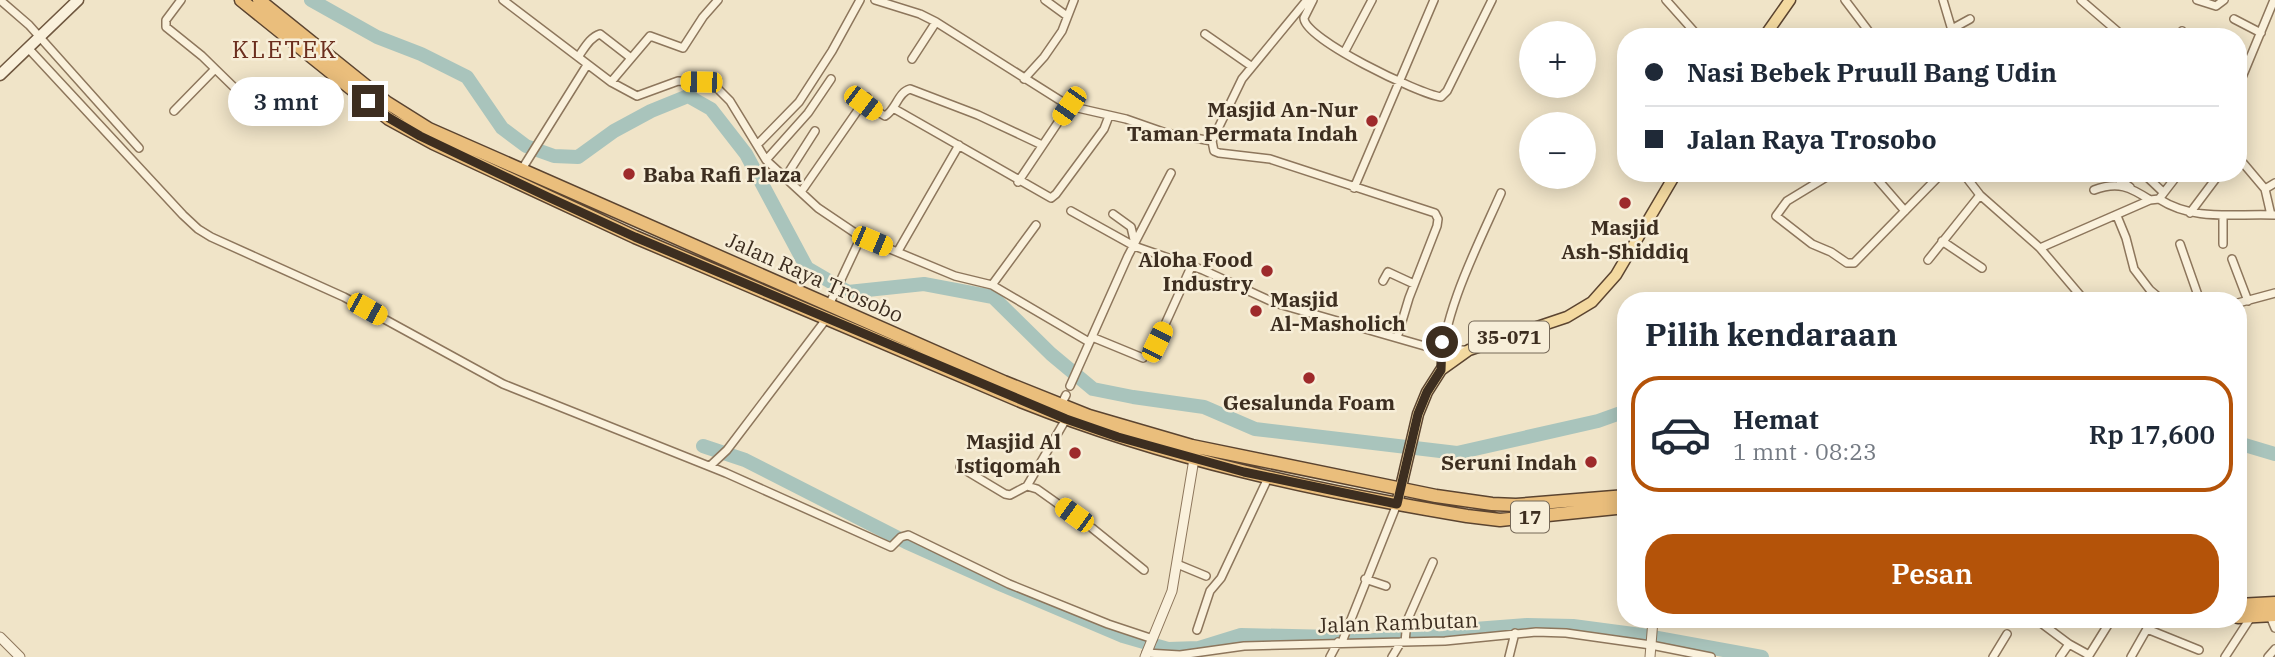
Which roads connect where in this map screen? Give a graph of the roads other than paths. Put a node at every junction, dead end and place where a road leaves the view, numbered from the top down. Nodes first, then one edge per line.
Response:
1 (0, 0) edge
2 (78, 0) edge
3 (181, 0) edge
4 (241, 0) edge
5 (259, 0) edge
6 (503, 0) edge
7 (718, 0) edge
8 (860, 0) edge
9 (875, 0) edge
10 (1045, 0) edge
11 (1074, 0) edge
12 (1307, 0) edge
13 (1313, 0) edge
14 (1372, 0) edge
15 (1434, 0) edge
16 (1492, 0) edge
17 (1666, 0) edge
18 (1790, 0) edge
19 (1845, 0) edge
20 (1943, 0) edge
21 (2081, 0) edge
22 (2197, 0) edge
23 (2224, 0) edge
24 (2274, 3) edge
25 (1067, 16) junction
26 (1970, 19) dead end
27 (2234, 19) dead end
28 (936, 22) junction
29 (1691, 28) edge
30 (1771, 28) edge
31 (1866, 28) edge
32 (1951, 28) edge
33 (1958, 28) edge
34 (2114, 28) edge
35 (2261, 33) junction
36 (1205, 34) dead end
37 (34, 43) junction
38 (1344, 53) junction
39 (578, 57) junction
40 (631, 58) junction
41 (912, 59) dead end
42 (587, 65) junction
43 (1251, 66) junction
44 (2247, 66) edge
45 (215, 69) junction
46 (0, 75) edge
47 (831, 79) dead end
48 (1024, 79) junction
49 (611, 82) junction
50 (1398, 82) junction
51 (246, 99) dead end
52 (1069, 106) junction
53 (893, 108) junction
54 (174, 111) dead end
55 (1113, 116) junction
56 (815, 131) dead end
57 (119, 134) junction
58 (1212, 141) junction
59 (757, 145) junction
60 (959, 145) junction
61 (1042, 145) junction
62 (139, 148) dead end
63 (766, 160) junction
64 (525, 165) junction
65 (2247, 168) edge
66 (1171, 173) dead end
67 (785, 178) junction
68 (1018, 182) junction
69 (1671, 182) edge
70 (1815, 182) edge
71 (1880, 182) edge
72 (1933, 182) edge
73 (1970, 182) edge
74 (2123, 182) edge
75 (2150, 182) edge
76 (2172, 182) edge
77 (2213, 182) edge
78 (2275, 183) edge
79 (2130, 187) junction
80 (1354, 188) junction
81 (2265, 189) junction
82 (2094, 190) dead end
83 (801, 192) junction
84 (1500, 193) dead end
85 (1980, 195) junction
86 (2161, 195) junction
87 (2147, 202) junction
88 (1072, 211) dead end
89 (1905, 211) junction
90 (2190, 213) junction
91 (1113, 214) dead end
92 (2273, 215) edge
93 (628, 216) junction
94 (2117, 216) junction
95 (2222, 217) junction
96 (641, 221) junction
97 (1036, 225) dead end
98 (622, 231) junction
99 (635, 237) junction
100 (861, 237) junction
101 (1942, 241) junction
102 (2180, 244) dead end
103 (2222, 244) dead end
104 (1135, 245) junction
105 (2040, 248) junction
106 (898, 251) junction
107 (2232, 259) dead end
108 (1928, 260) dead end
109 (1191, 267) junction
110 (1982, 268) dead end
111 (1383, 281) dead end
112 (1414, 284) junction
113 (995, 287) junction
114 (2077, 292) edge
115 (2152, 292) edge
116 (2197, 292) edge
117 (2245, 292) edge
118 (2275, 293) edge
119 (2248, 301) edge
120 (830, 306) junction
121 (1397, 338) junction
122 (1091, 339) junction
123 (1157, 342) dead end
124 (1441, 350) junction
125 (1469, 350) junction
126 (1143, 358) dead end
127 (1441, 370) junction
128 (1071, 385) dead end
129 (1066, 419) junction
130 (1194, 459) junction
131 (710, 466) junction
132 (960, 467) dead end
133 (1268, 478) junction
134 (1027, 486) junction
135 (1400, 488) junction
136 (1617, 497) edge
137 (1397, 504) junction
138 (1617, 509) edge
139 (1433, 562) dead end
140 (1177, 564) junction
141 (1144, 570) dead end
142 (1206, 576) dead end
143 (1365, 579) junction
144 (1386, 586) dead end
145 (2247, 608) edge
146 (2274, 615) edge
147 (2247, 617) edge
148 (1652, 628) edge
149 (2048, 628) edge
150 (2106, 628) edge
151 (2240, 628) edge
152 (2147, 629) joint
153 (1197, 630) dead end
154 (1515, 633) junction
155 (2007, 634) dead end
156 (0, 637) edge
157 (1404, 638) junction
158 (1651, 639) junction
159 (1341, 640) junction
160 (2069, 644) junction
161 (1149, 647) edge
162 (2275, 649) edge
163 (2199, 650) dead end
164 (1686, 655) edge
165 (2089, 656) edge
166 (20, 657) edge
167 (1330, 657) edge
168 (1392, 657) edge
169 (1509, 657) edge
170 (1650, 657) edge
171 (1711, 657) edge
172 (1993, 657) edge
173 (2060, 657) edge
174 (2131, 657) edge
175 (2225, 657) edge
176 (2268, 657) edge

1 - 37 street
2 - 37 main road
3 - 45 street
4 - 98 highway, Jalan Raya Trosobo / 17
5 - 64 highway, Jalan Raya Trosobo / 17
6 - 39 street
7 - 40 street
8 - 59 street
9 - 28 street
10 - 25 street
11 - 25 street
12 - 43 street
13 - 38 street
14 - 38 street
15 - 50 street
16 - 50 street
17 - 29 street
18 - 30 main road
19 - 31 street
20 - 32 street
21 - 34 street
22 - 23 street
24 - 35 street
25 - 48 street
26 - 33 street
27 - 35 street
28 - 41 street
28 - 48 street
35 - 44 street
36 - 43 street
37 - 46 main road
37 - 57 street
37 - 57 street
38 - 50 street
39 - 40 street
39 - 42 street
40 - 49 street
42 - 49 street
42 - 64 street
43 - 58 street
45 - 51 street
45 - 54 street
47 - 63 street
48 - 52 street
49 - 59 street
50 - 80 street
52 - 55 street
52 - 61 street
53 - 60 street
53 - 61 street
53 - 83 street
55 - 58 street
55 - 68 street
56 - 67 street
57 - 62 street
57 - 131 street
58 - 80 street
59 - 63 street
60 - 68 street
60 - 106 street
61 - 68 street
63 - 67 street
64 - 93 highway, Jalan Raya Trosobo / 17
65 - 81 street
66 - 104 street
67 - 83 street
69 - 125 main road, 35-071
70 - 89 street
71 - 89 street
72 - 89 street
73 - 85 street
74 - 79 street
75 - 86 street
76 - 86 street
77 - 90 street
78 - 81 street
79 - 82 street
79 - 87 street
80 - 112 street
81 - 92 street
83 - 100 street
84 - 124 street
85 - 101 street
85 - 105 street
86 - 87 street
86 - 90 street
87 - 94 street
88 - 104 street
90 - 95 street
91 - 104 street
92 - 95 street
93 - 96 highway, Jalan Raya Trosobo / 17
93 - 98 highway
94 - 105 street
94 - 115 street
95 - 103 street
96 - 99 highway
96 - 120 highway, Jalan Raya Trosobo / 17
97 - 113 street
98 - 99 highway, Jalan Raya Trosobo / 17
99 - 120 highway, Jalan Raya Trosobo / 17
100 - 106 street
100 - 120 street
101 - 108 street
101 - 110 street
102 - 116 street
104 - 109 street
104 - 122 street
105 - 114 street
106 - 113 street
107 - 117 street
109 - 121 street
109 - 123 street
111 - 112 street
112 - 121 street
113 - 122 street
118 - 119 street
120 - 129 highway, Jalan Raya Trosobo / 17
120 - 131 street
120 - 135 highway, Jalan Raya Trosobo / 17
121 - 124 street
122 - 126 street
122 - 128 street
124 - 125 street
124 - 127 street
125 - 127 main road, 35-071
127 - 135 main road, 35-071
129 - 130 highway, Jalan Raya Trosobo / 17
129 - 134 street
130 - 133 highway, Jalan Raya Trosobo / 17
130 - 140 street
131 - 161 street, Jalan Rambutan
132 - 134 street
133 - 137 highway, Jalan Raya Trosobo / 17
133 - 153 street
134 - 141 street
135 - 136 highway, 17
135 - 137 main road, 35-071
137 - 138 highway, 17
137 - 143 street
139 - 157 street
140 - 142 street
140 - 161 street
143 - 144 street
143 - 159 street
145 - 146 highway
146 - 147 highway
148 - 158 street
149 - 160 street
150 - 165 street
151 - 175 street
152 - 163 street
152 - 174 street
154 - 157 street, Jalan Rambutan
154 - 158 street, Jalan Rambutan
154 - 169 street
155 - 172 street
156 - 166 street
157 - 159 street, Jalan Rambutan
157 - 168 street
158 - 164 street, Jalan Rambutan
158 - 170 street
159 - 161 street, Jalan Rambutan
159 - 167 street
160 - 165 street
160 - 173 street
162 - 176 street
164 - 171 street, Jalan Rambutan

